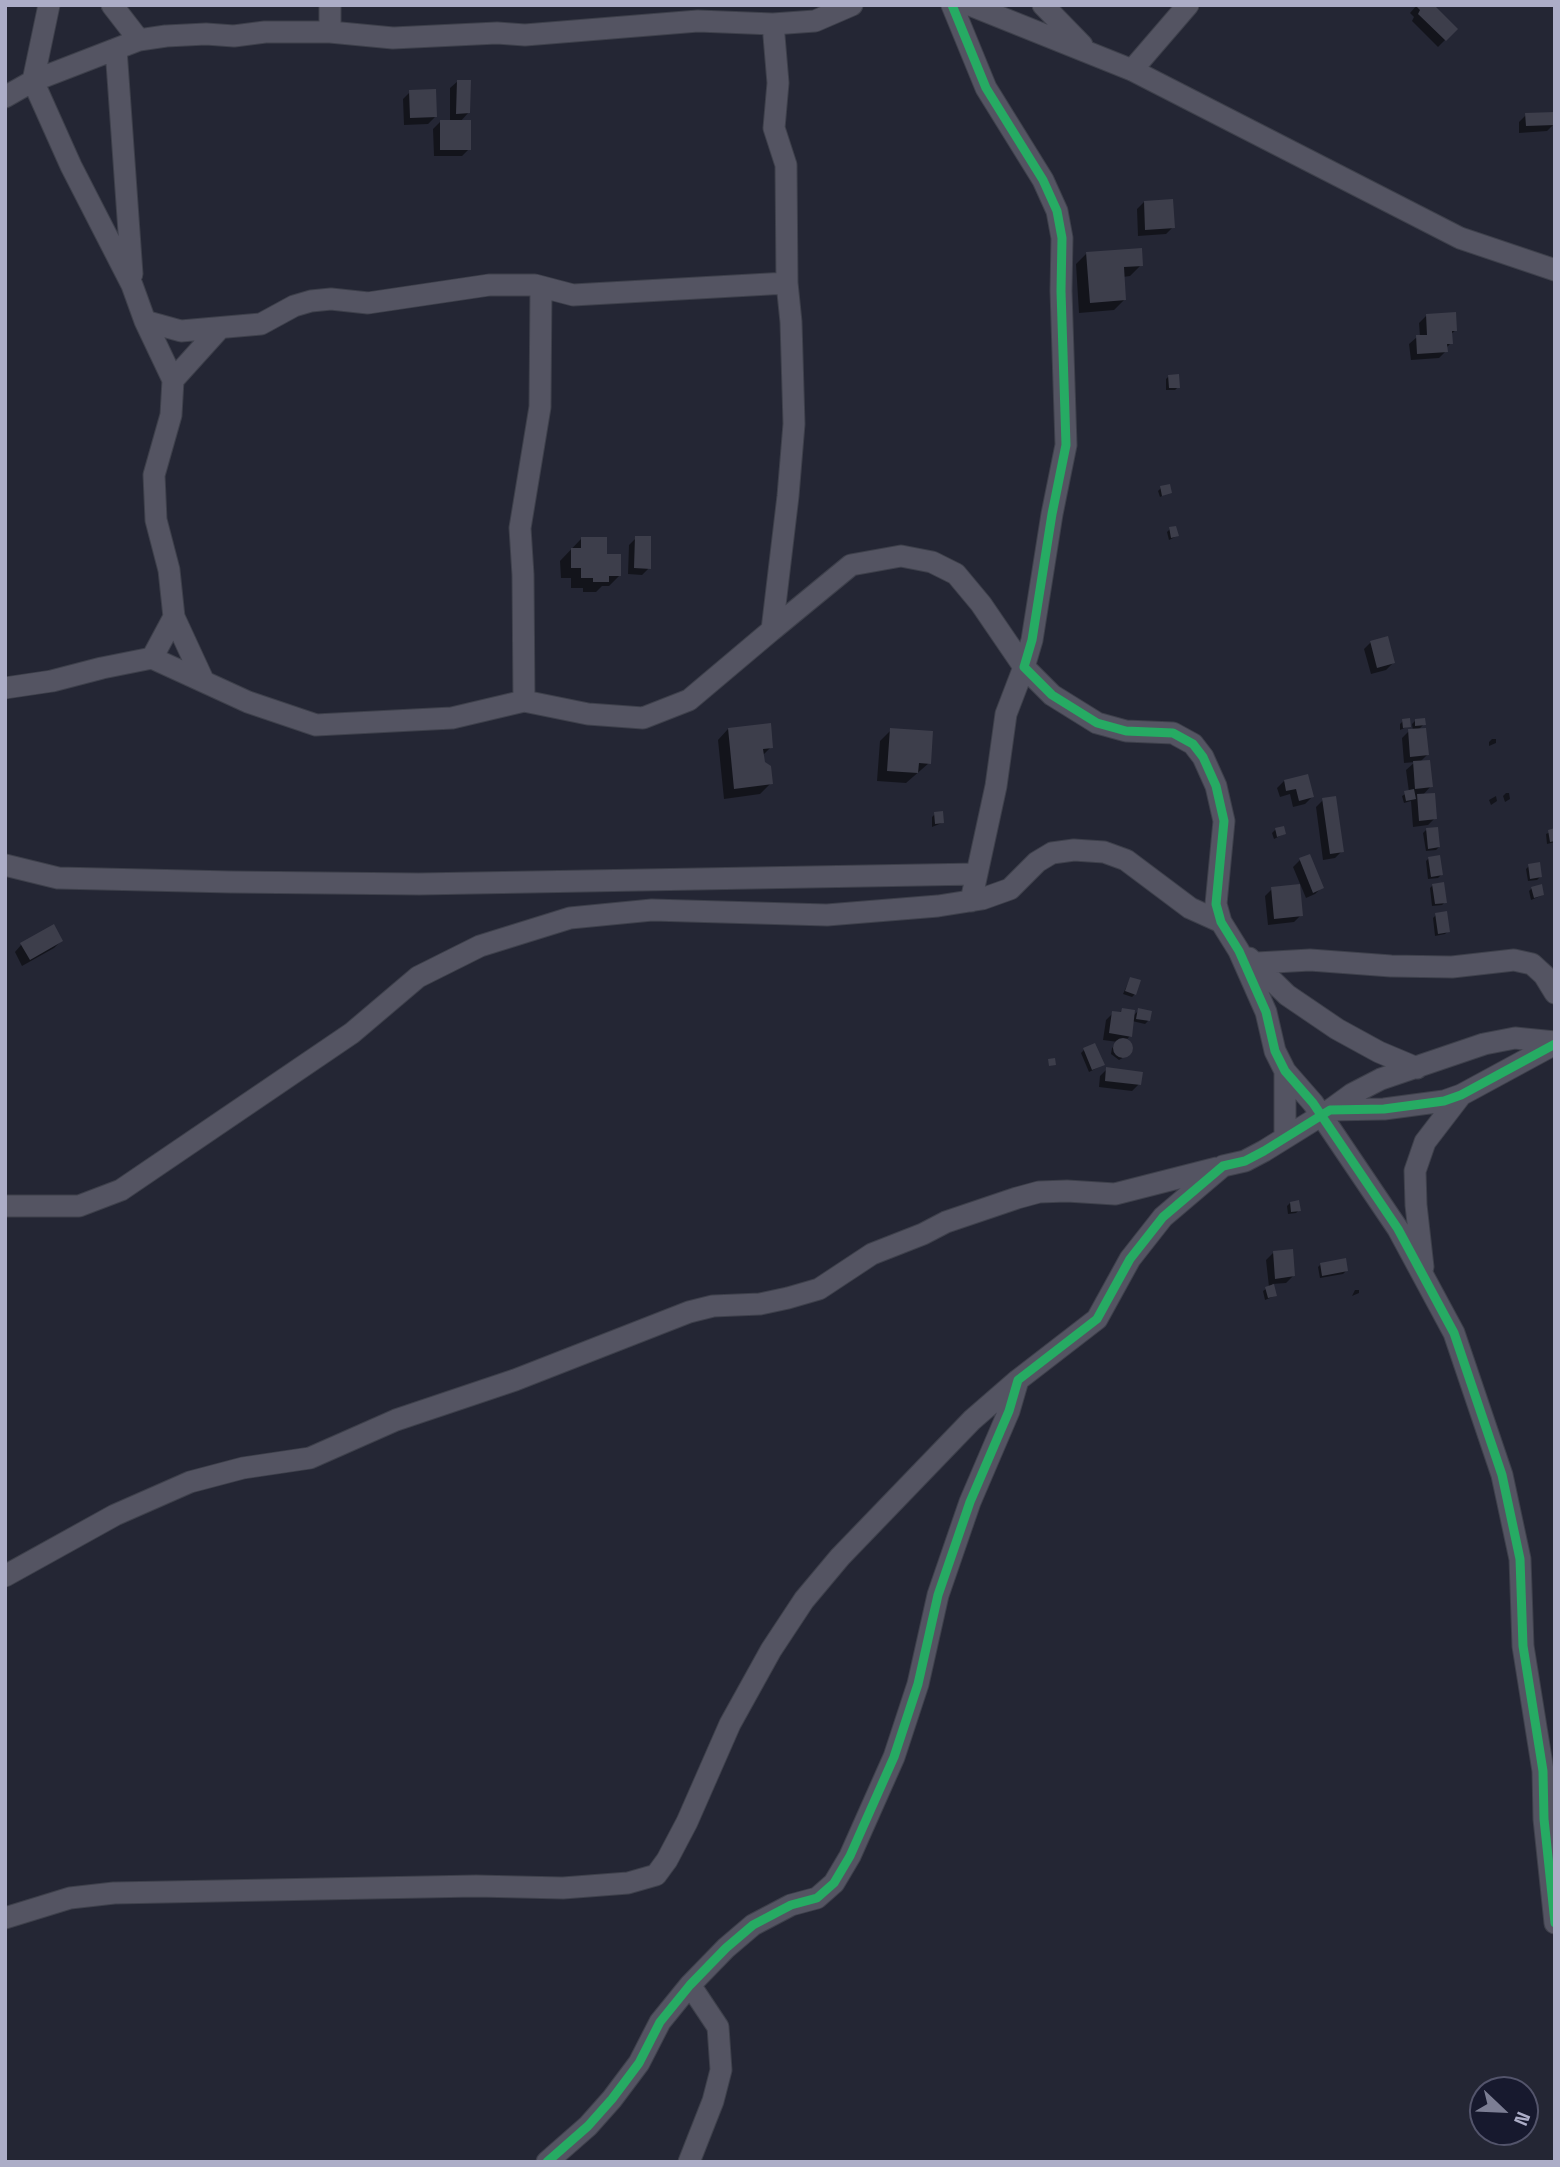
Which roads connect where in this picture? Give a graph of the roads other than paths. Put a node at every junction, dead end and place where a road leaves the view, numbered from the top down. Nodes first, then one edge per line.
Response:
1 (49, 5) edge
2 (112, 5) edge
3 (330, 5) edge
4 (852, 5) edge
5 (952, 5) edge
6 (970, 5) edge
7 (1042, 5) edge
8 (1188, 5) edge
9 (773, 24) junction
10 (330, 32) junction
11 (139, 40) junction
12 (116, 49) junction
13 (1089, 52) junction
14 (1132, 70) junction
15 (33, 81) junction
16 (5, 97) edge
17 (1555, 270) edge
18 (787, 284) junction
19 (132, 285) junction
20 (541, 287) junction
21 (145, 321) junction
22 (220, 328) junction
23 (173, 380) junction
24 (174, 617) junction
25 (772, 630) junction
26 (152, 658) junction
27 (1024, 667) junction
28 (204, 682) junction
29 (5, 688) edge
30 (524, 701) junction
31 (5, 865) edge
32 (976, 874) junction
33 (971, 901) junction
34 (1221, 922) junction
35 (1239, 951) junction
36 (1257, 963) junction
37 (1555, 992) edge
38 (1555, 1043) edge
39 (1417, 1068) junction
40 (1285, 1071) junction
41 (1461, 1095) junction
42 (1325, 1112) junction
43 (1285, 1136) junction
44 (1223, 1166) junction
45 (5, 1206) edge
46 (1424, 1277) junction
47 (1018, 1380) junction
48 (5, 1576) edge
49 (5, 1918) edge
50 (1555, 1923) edge
51 (690, 1985) junction
52 (547, 2162) edge
53 (689, 2162) edge

1 - 15 street
2 - 11 street
3 - 10 street
4 - 9 street
5 - 27 street
6 - 13 street
7 - 13 street
8 - 14 street
9 - 10 street
9 - 18 street
10 - 11 street
11 - 12 street
12 - 15 street
12 - 19 street
13 - 14 street
14 - 17 street
15 - 16 street
15 - 19 street
18 - 20 street
18 - 25 street
19 - 21 street
20 - 22 street
20 - 30 street
21 - 22 street
21 - 23 street
22 - 23 street
23 - 24 street
24 - 26 street
24 - 28 street
25 - 27 street
25 - 30 street
26 - 28 street
26 - 29 street
27 - 32 street
27 - 34 street
28 - 30 street
31 - 32 street
32 - 33 street
33 - 34 street
33 - 45 street
34 - 35 street
35 - 36 street
35 - 40 street
36 - 37 street
36 - 39 street
38 - 39 street
38 - 41 street
39 - 42 street
40 - 42 street
40 - 43 street
41 - 42 street
41 - 46 street
42 - 43 street
42 - 46 street
43 - 44 street
44 - 47 street
44 - 48 street
46 - 50 street
47 - 49 street
47 - 51 street
51 - 52 street
51 - 53 street

